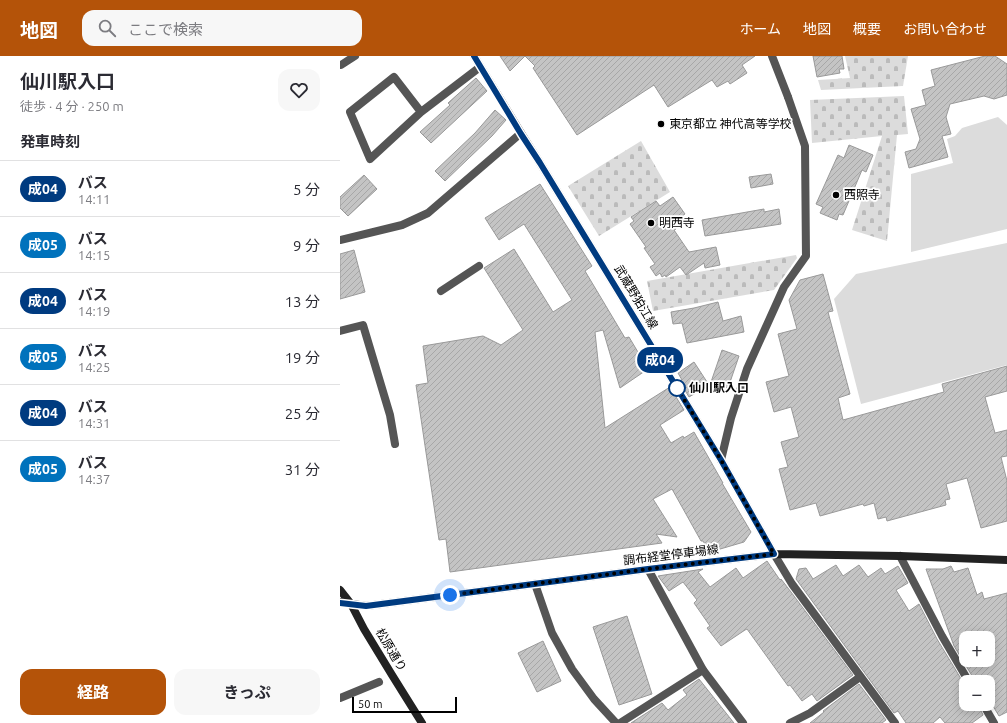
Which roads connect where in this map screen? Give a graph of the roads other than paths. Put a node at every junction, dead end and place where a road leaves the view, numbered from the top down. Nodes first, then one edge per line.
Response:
1 (355, 56) edge
2 (474, 56) edge
3 (772, 56) edge
4 (340, 65) edge
5 (480, 67) junction
6 (421, 112) junction
7 (521, 134) junction
8 (340, 240) edge
9 (479, 266) dead end
10 (440, 291) dead end
11 (340, 332) edge
12 (395, 444) dead end
13 (721, 460) junction
14 (774, 554) junction
15 (900, 556) junction
16 (1007, 560) edge
17 (648, 569) junction
18 (536, 584) junction
19 (340, 590) edge
20 (340, 602) edge
21 (351, 604) junction
22 (703, 670) junction
23 (965, 675) edge
24 (860, 677) junction
25 (379, 682) dead end
26 (340, 698) edge
27 (986, 711) edge
28 (422, 723) edge
29 (616, 723) edge
30 (620, 723) edge
31 (743, 723) edge
32 (790, 723) edge
33 (895, 723) edge
34 (994, 723) edge

1 - 4 street
2 - 5 main road, 武蔵野狛江線
3 - 13 street
5 - 6 street
5 - 7 main road, 武蔵野狛江線
6 - 6 street
7 - 8 street
7 - 13 main road, 武蔵野狛江線
9 - 10 street
11 - 12 street
13 - 14 main road, 武蔵野狛江線
14 - 15 main road, 調布経堂停車場線
14 - 17 main road, 調布経堂停車場線
14 - 24 street
15 - 16 main road, 調布経堂停車場線
15 - 23 street
17 - 18 main road, 調布経堂停車場線
17 - 22 street
18 - 21 main road, 調布経堂停車場線
18 - 29 street
19 - 21 main road, 松原通り
20 - 21 main road, 調布経堂停車場線
21 - 28 main road, 松原通り
22 - 30 street
22 - 31 street
24 - 32 street
24 - 33 street
25 - 26 street
27 - 34 street

